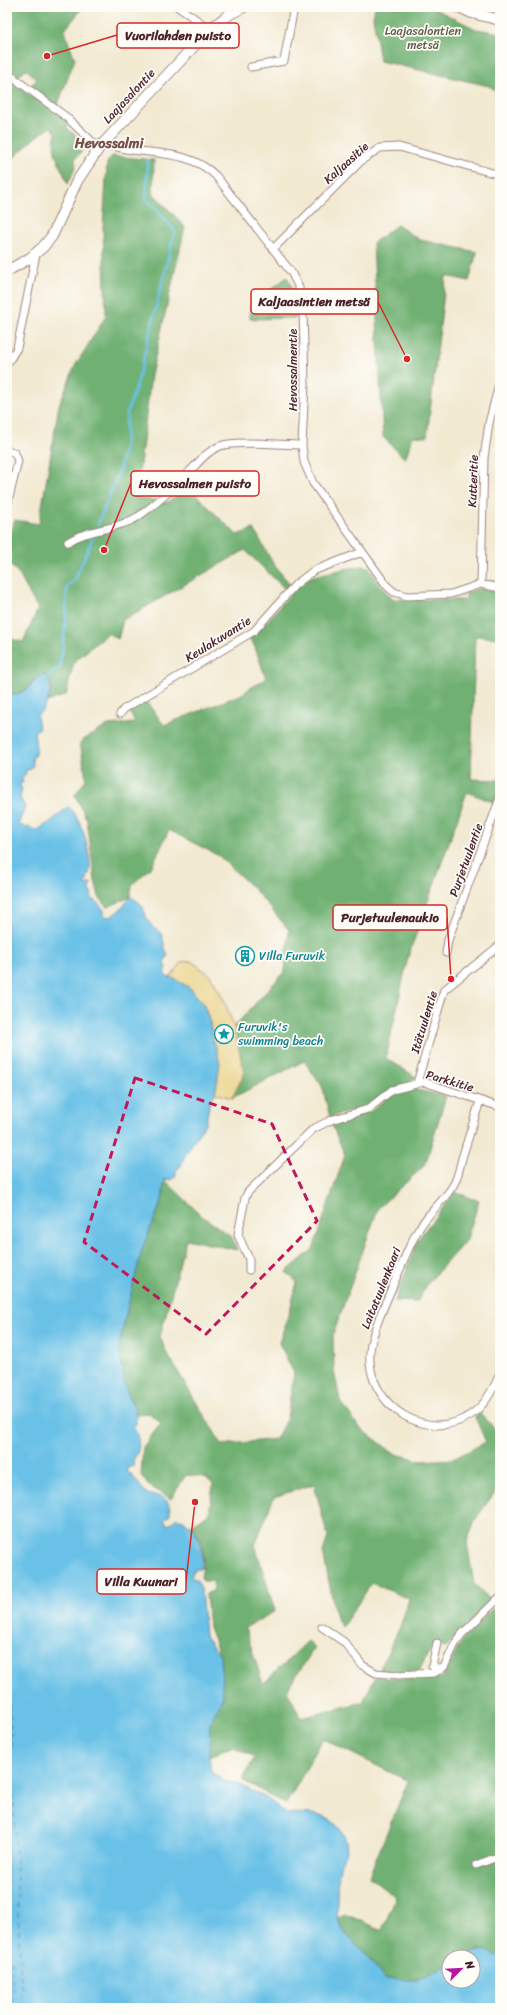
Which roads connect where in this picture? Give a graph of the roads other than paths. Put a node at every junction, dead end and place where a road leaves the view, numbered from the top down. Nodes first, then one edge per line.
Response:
1 (178, 7) edge
2 (244, 7) edge
3 (294, 7) edge
4 (459, 7) edge
5 (228, 11) edge
6 (500, 20) edge
7 (210, 29) junction
8 (251, 67) dead end
9 (7, 73) edge
10 (102, 145) junction
11 (500, 175) edge
12 (273, 249) junction
13 (36, 254) junction
14 (7, 271) edge
15 (7, 364) edge
16 (500, 380) edge
17 (302, 445) junction
18 (7, 450) edge
19 (7, 506) edge
20 (68, 542) dead end
21 (362, 552) junction
22 (481, 584) junction
23 (500, 588) edge
24 (120, 714) dead end
25 (500, 798) edge
26 (500, 945) edge
27 (446, 953) dead end
28 (418, 1083) junction
29 (480, 1101) junction
30 (500, 1107) edge
31 (249, 1270) dead end
32 (500, 1374) edge
33 (500, 1597) edge
34 (322, 1627) dead end
35 (437, 1643) dead end
36 (440, 1670) junction
37 (500, 1856) edge
38 (476, 1865) dead end

1 - 7 street
2 - 5 main road, Laajasalontie
3 - 8 street
4 - 6 main road
5 - 7 main road, Laajasalontie
7 - 10 main road, Laajasalontie
9 - 10 street
10 - 12 street, Hevossalmentie
10 - 13 main road, Laajasalontie
11 - 12 street, Kaljaasitie
12 - 17 street, Hevossalmentie
13 - 14 main road, Laajasalontie
13 - 15 street
16 - 22 street, Kutteritie
17 - 20 street
17 - 21 street, Hevossalmentie
18 - 19 street
21 - 22 street, Hevossalmentie
21 - 24 street, Keulakuvantie
22 - 23 street
25 - 27 street, Purjetuulentie
26 - 28 street, Itätuulentie
28 - 29 street, Parkkitie
28 - 31 street
29 - 30 street, Parkkitie
29 - 32 street, Laitatuulenkaari
33 - 36 street
34 - 36 street
35 - 36 street
37 - 38 street

